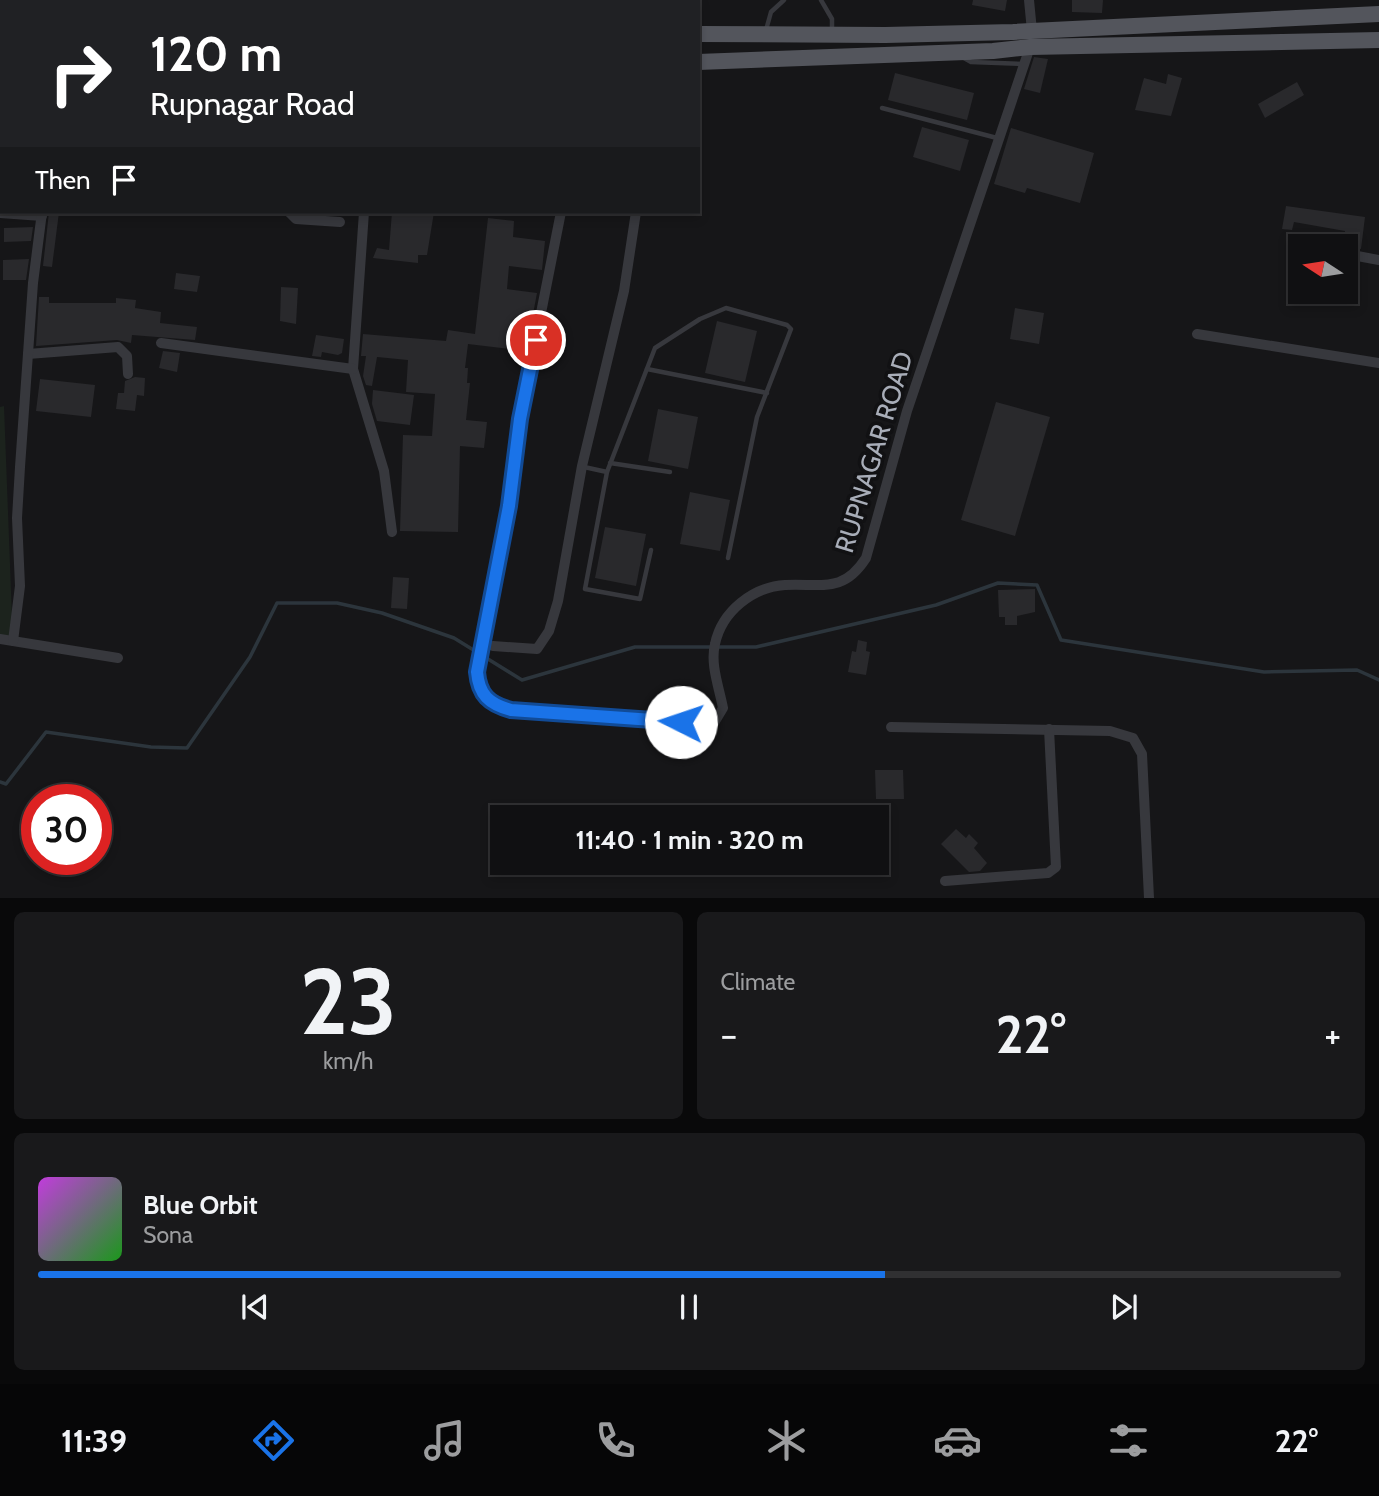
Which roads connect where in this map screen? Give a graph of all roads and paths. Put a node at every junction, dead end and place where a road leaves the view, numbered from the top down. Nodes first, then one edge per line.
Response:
1 (784, 0) edge
2 (821, 0) edge
3 (1029, 0) edge
4 (1379, 14) edge
5 (832, 27) dead end
6 (700, 34) edge
7 (766, 34) junction
8 (1031, 39) junction
9 (1379, 40) edge
10 (954, 52) junction
11 (700, 62) edge
12 (1024, 64) junction
13 (882, 108) dead end
14 (998, 139) junction
15 (42, 214) edge
16 (291, 214) edge
17 (364, 214) edge
18 (561, 214) edge
19 (636, 214) edge
20 (340, 222) dead end
21 (1358, 256) edge
22 (1379, 260) edge
23 (1197, 334) dead end
24 (161, 343) dead end
25 (28, 354) junction
26 (1379, 363) edge
27 (353, 369) junction
28 (647, 369) junction
29 (128, 374) dead end
30 (767, 393) junction
31 (610, 463) junction
32 (582, 466) junction
33 (607, 472) junction
34 (670, 472) dead end
35 (392, 532) dead end
36 (651, 550) dead end
37 (728, 558) dead end
38 (0, 639) edge
39 (13, 642) junction
40 (488, 646) junction
41 (118, 658) dead end
42 (891, 727) dead end
43 (1049, 730) junction
44 (945, 881) dead end
45 (1149, 898) edge

1 - 7 lane
2 - 5 lane
3 - 8 street
4 - 8 main road
6 - 7 main road
7 - 8 main road
8 - 9 main road
8 - 10 main road
8 - 12 street, RUPNAGAR ROAD
10 - 11 main road
10 - 12 lane
12 - 14 street, RUPNAGAR ROAD
13 - 14 lane
14 - 40 street, RUPNAGAR ROAD
15 - 25 street
16 - 20 street
17 - 27 street
18 - 40 street, RUPNAGAR ROAD
19 - 32 street
21 - 22 street
23 - 26 street
24 - 27 street
25 - 29 street
25 - 39 street
27 - 35 street
28 - 30 lane
28 - 30 lane
28 - 31 lane
30 - 37 lane
31 - 33 lane
31 - 34 lane
32 - 33 lane
32 - 40 street
33 - 36 lane
38 - 39 street
39 - 41 street
42 - 43 street
43 - 44 street
43 - 45 street

